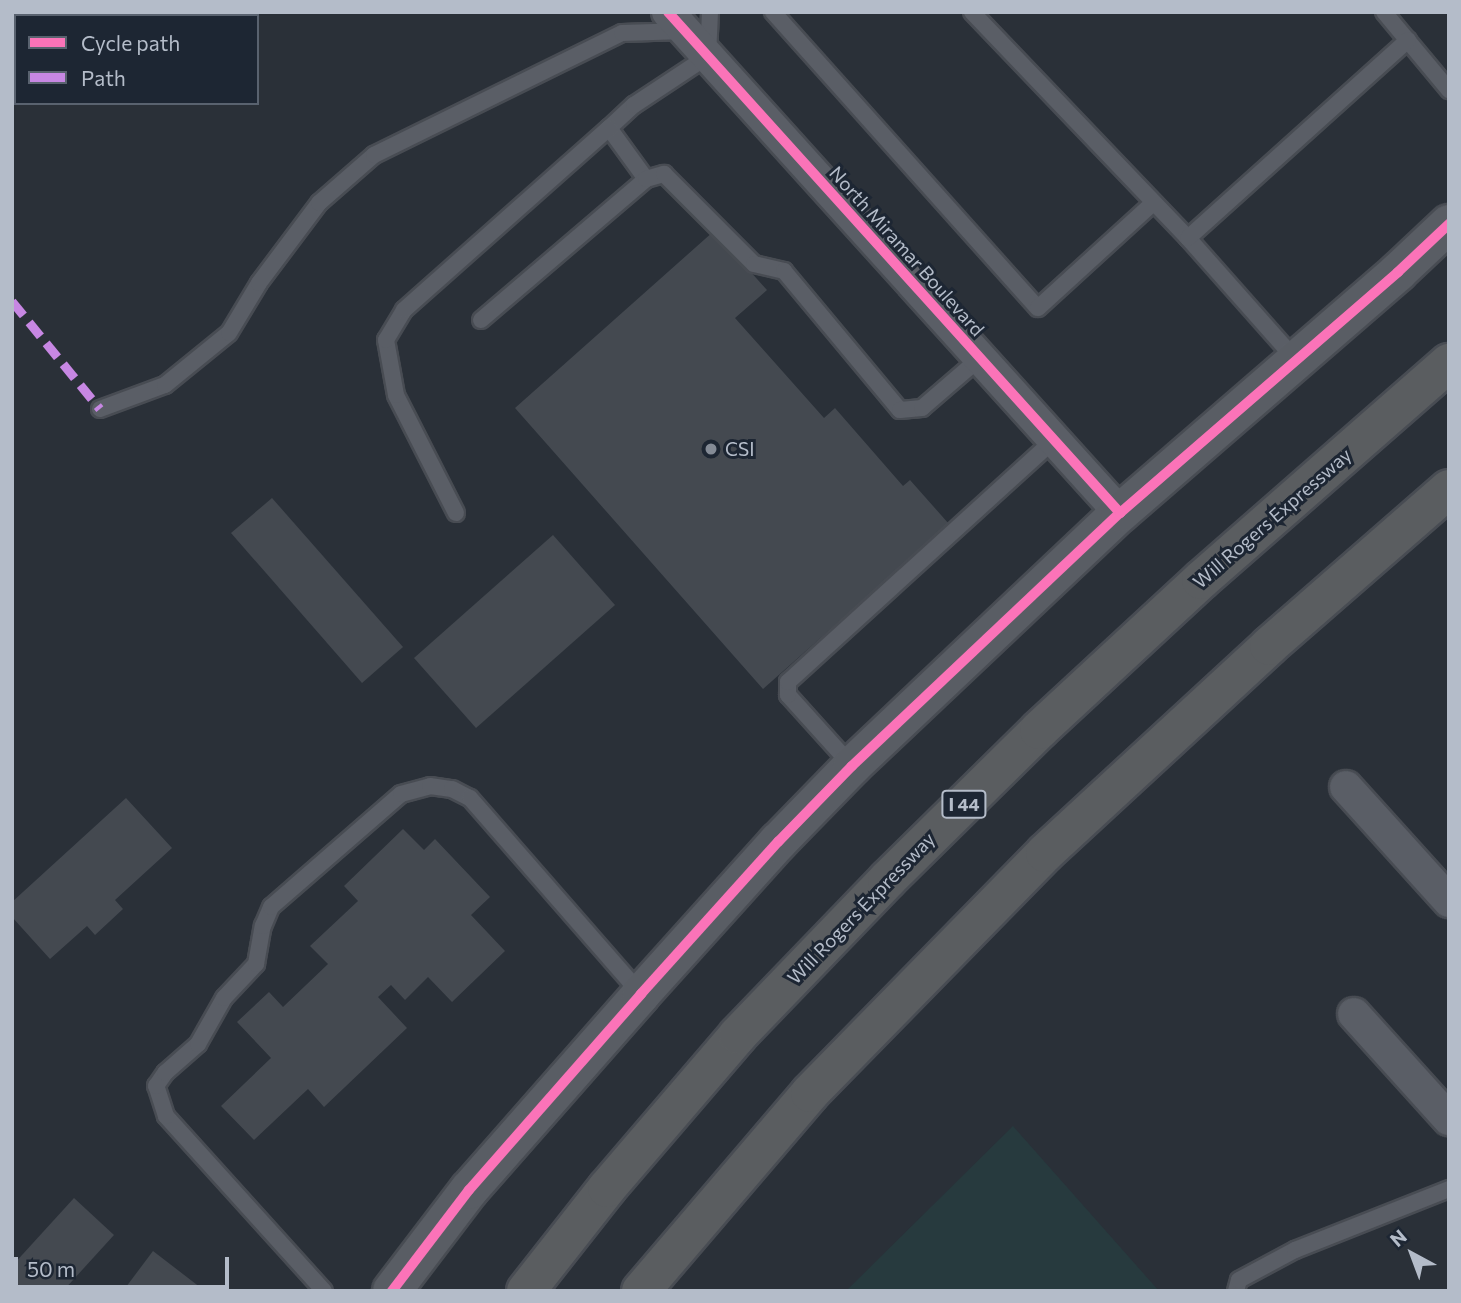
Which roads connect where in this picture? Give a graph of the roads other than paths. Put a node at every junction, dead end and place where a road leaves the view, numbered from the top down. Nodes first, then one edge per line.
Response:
1 (710, 12) edge
2 (773, 12) edge
3 (972, 12) edge
4 (1384, 12) edge
5 (677, 22) edge
6 (1408, 40) junction
7 (708, 56) junction
8 (1449, 90) edge
9 (609, 128) junction
10 (646, 179) junction
11 (1153, 203) junction
12 (1449, 224) edge
13 (1188, 238) junction
14 (481, 320) dead end
15 (1449, 349) edge
16 (980, 358) junction
17 (1297, 361) junction
18 (1449, 363) edge
19 (100, 409) dead end
20 (1387, 416) junction
21 (1054, 440) junction
22 (1449, 489) edge
23 (456, 513) dead end
24 (1120, 513) junction
25 (852, 766) junction
26 (1346, 787) dead end
27 (1449, 901) edge
28 (641, 994) junction
29 (1353, 1014) dead end
30 (1449, 1119) edge
31 (1449, 1189) edge
32 (324, 1291) edge
33 (392, 1291) edge
34 (526, 1291) edge
35 (641, 1291) edge
36 (1236, 1291) edge

1 - 7 lane
2 - 11 lane
3 - 11 lane
4 - 6 lane
5 - 7 street, North Miramar Boulevard
5 - 19 lane
6 - 8 lane
6 - 13 lane
7 - 9 lane
7 - 16 street, North Miramar Boulevard
9 - 10 lane
9 - 23 lane
10 - 14 lane
10 - 16 lane
11 - 13 lane
12 - 17 street
13 - 17 lane
15 - 20 highway
16 - 21 street, North Miramar Boulevard
17 - 24 street
18 - 20 highway, Will Rogers Expressway / I 44
20 - 34 highway, Will Rogers Expressway / I 44
21 - 24 street, North Miramar Boulevard
21 - 25 lane
22 - 35 highway
24 - 25 street
25 - 28 street
26 - 27 street
28 - 32 lane
28 - 33 street
29 - 30 street
31 - 36 lane

